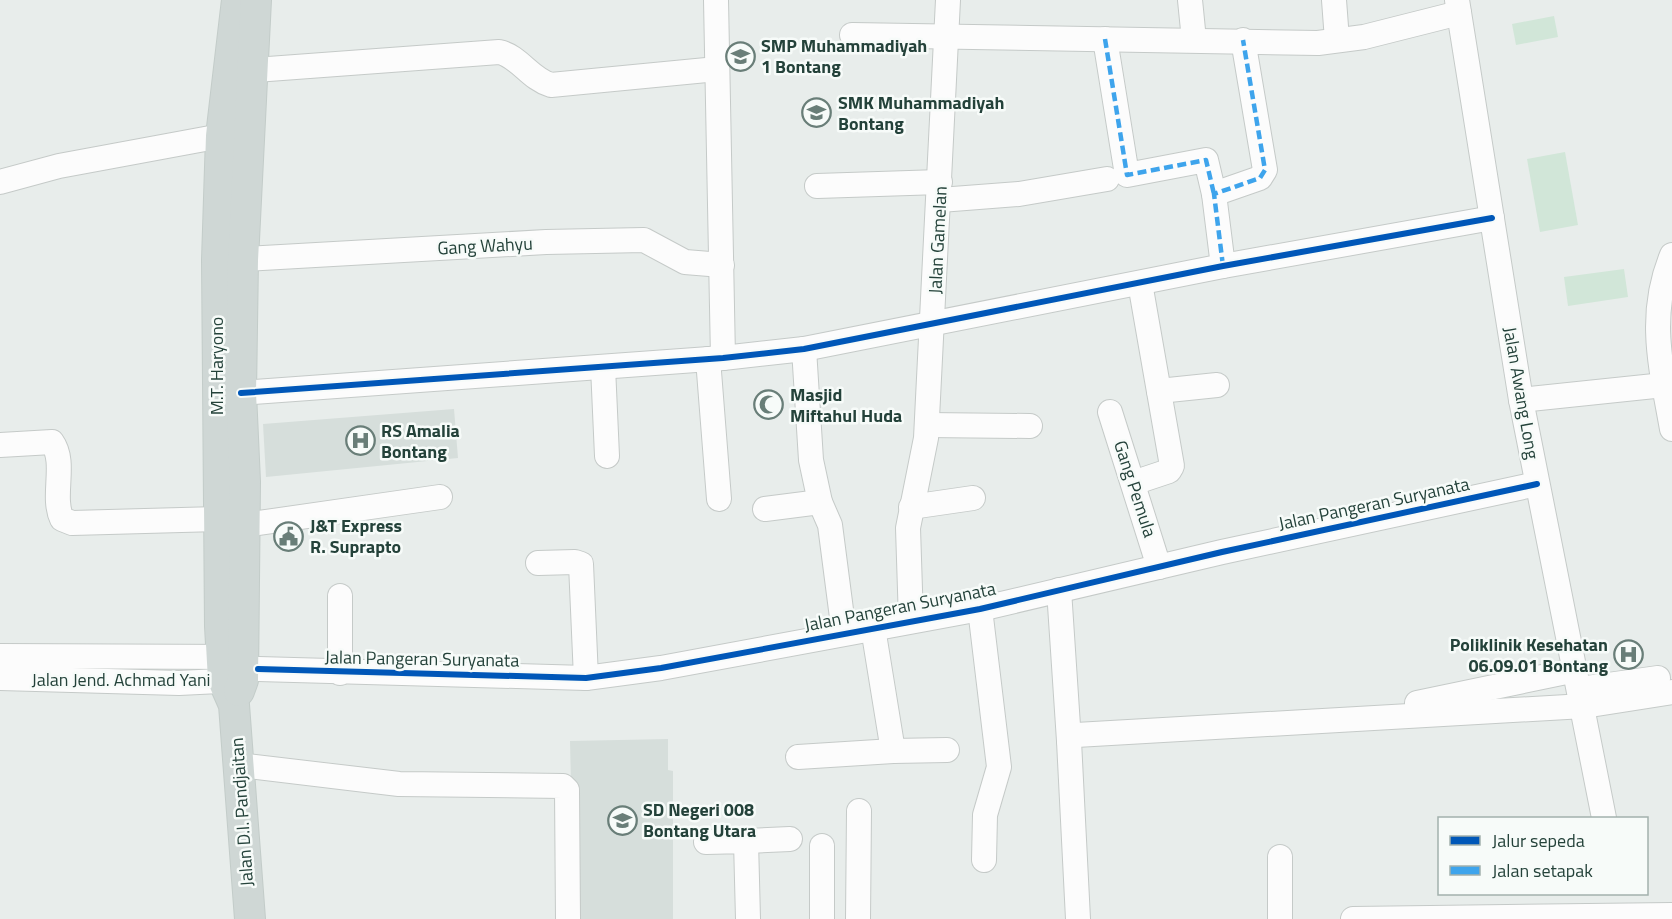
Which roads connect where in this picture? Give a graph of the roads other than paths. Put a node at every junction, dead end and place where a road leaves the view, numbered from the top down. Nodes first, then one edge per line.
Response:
1 (237, 0) edge
2 (256, 0) edge
3 (716, 0) edge
4 (948, 0) edge
5 (1190, 0) edge
6 (1334, 0) edge
7 (1458, 7) edge
8 (852, 35) dead end
9 (948, 37) junction
10 (1105, 39) junction
11 (1194, 40) junction
12 (1243, 40) junction
13 (1337, 40) junction
14 (717, 69) junction
15 (255, 70) junction
16 (221, 136) junction
17 (1107, 178) dead end
18 (0, 182) edge
19 (817, 186) dead end
20 (940, 191) junction
21 (1214, 194) junction
22 (1492, 218) junction
23 (1672, 255) edge
24 (230, 260) junction
25 (722, 265) junction
26 (1223, 267) junction
27 (1140, 283) junction
28 (933, 325) junction
29 (1665, 342) edge
30 (804, 349) junction
31 (715, 359) junction
32 (603, 367) junction
33 (1217, 385) dead end
34 (1664, 385) junction
35 (1159, 391) junction
36 (241, 393) junction
37 (1521, 400) junction
38 (1110, 412) dead end
39 (927, 425) junction
40 (1030, 426) dead end
41 (1672, 429) edge
42 (0, 445) edge
43 (607, 456) dead end
44 (1133, 483) junction
45 (1537, 484) junction
46 (440, 497) dead end
47 (973, 498) dead end
48 (718, 499) dead end
49 (820, 502) junction
50 (911, 507) junction
51 (765, 509) dead end
52 (231, 522) junction
53 (538, 563) dead end
54 (1159, 567) junction
55 (1059, 590) junction
56 (340, 596) dead end
57 (980, 609) junction
58 (911, 621) junction
59 (873, 628) junction
60 (844, 633) junction
61 (0, 656) edge
62 (340, 673) junction
63 (237, 675) junction
64 (1672, 676) edge
65 (0, 678) edge
66 (586, 678) junction
67 (1580, 688) junction
68 (1672, 692) edge
69 (1403, 707) dead end
70 (1070, 741) junction
71 (947, 750) dead end
72 (893, 751) junction
73 (798, 757) dead end
74 (239, 765) junction
75 (859, 811) dead end
76 (1604, 817) edge
77 (790, 839) dead end
78 (746, 841) junction
79 (706, 842) dead end
80 (822, 846) dead end
81 (1280, 857) dead end
82 (984, 860) dead end
83 (1621, 909) edge
84 (1672, 915) edge
85 (250, 919) edge
86 (568, 919) edge
87 (748, 919) edge
88 (822, 919) edge
89 (858, 919) edge
90 (1078, 919) edge
91 (1280, 919) edge
92 (1354, 919) edge

1 - 16 main road, M.T. Haryono
2 - 15 main road, M.T. Haryono
3 - 14 street
4 - 9 street, Jalan Gamelan
5 - 11 street
6 - 13 street
7 - 13 street
7 - 22 street, Jalan Awang Long
8 - 9 street
9 - 10 street
9 - 20 street, Jalan Gamelan
10 - 11 street
10 - 21 street
11 - 12 street
12 - 13 street
12 - 21 street
14 - 15 street
14 - 25 street
15 - 24 main road, M.T. Haryono
16 - 18 street
16 - 24 main road, M.T. Haryono
17 - 20 street
19 - 20 street
20 - 28 street, Jalan Gamelan
21 - 26 street
22 - 26 street
22 - 37 street, Jalan Awang Long
23 - 29 street
24 - 25 street, Gang Wahyu
24 - 36 main road, M.T. Haryono
24 - 52 main road, M.T. Haryono
25 - 31 street
26 - 27 street
27 - 28 street
27 - 35 street
28 - 30 street
28 - 39 street, Jalan Gamelan
29 - 34 street
30 - 31 street
30 - 49 street
31 - 32 street
31 - 48 street
32 - 36 street
32 - 43 street
33 - 35 street
34 - 37 street
34 - 41 street
35 - 44 street
36 - 52 main road, M.T. Haryono
37 - 45 street, Jalan Awang Long
38 - 44 street, Gang Pemula
39 - 40 street
39 - 50 street, Jalan Gamelan
42 - 52 street
44 - 54 street, Gang Pemula
45 - 54 street, Jalan Pangeran Suryanata
45 - 67 street, Jalan Awang Long
46 - 52 street
47 - 50 street
49 - 51 street
49 - 60 street
50 - 58 street, Jalan Gamelan
52 - 63 main road, M.T. Haryono
53 - 66 street
54 - 55 street, Jalan Pangeran Suryanata
55 - 57 street, Jalan Pangeran Suryanata
55 - 70 street
56 - 62 street
57 - 58 street, Jalan Pangeran Suryanata
57 - 82 street
58 - 59 street, Jalan Pangeran Suryanata
59 - 60 street, Jalan Pangeran Suryanata
59 - 72 street
60 - 66 street, Jalan Pangeran Suryanata
61 - 63 street, Jalan Jend. Achmad Yani
62 - 63 street, Jalan Pangeran Suryanata
62 - 66 street, Jalan Pangeran Suryanata
63 - 65 street, Jalan Jend. Achmad Yani
63 - 74 main road, Jalan D.I. Pandjaitan
64 - 67 street
67 - 68 street
67 - 69 street
67 - 70 street
67 - 76 street, Jalan Awang Long
70 - 90 street
71 - 72 street
72 - 73 street
74 - 85 main road, Jalan D.I. Pandjaitan
74 - 86 street
75 - 89 street
77 - 78 street
78 - 79 street
78 - 87 street
80 - 88 street
81 - 91 street
83 - 84 street
83 - 92 street

